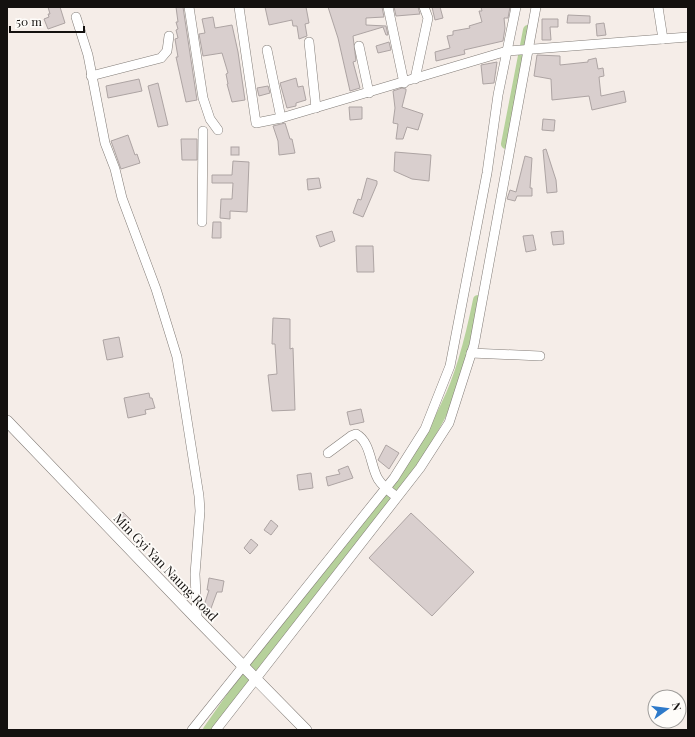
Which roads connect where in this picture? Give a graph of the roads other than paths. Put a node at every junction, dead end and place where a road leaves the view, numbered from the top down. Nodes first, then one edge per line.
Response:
1 (189, 7) edge
2 (239, 7) edge
3 (388, 7) edge
4 (424, 7) edge
5 (516, 7) edge
6 (536, 7) edge
7 (658, 7) edge
8 (76, 17) dead end
9 (168, 36) dead end
10 (688, 37) edge
11 (663, 39) junction
12 (309, 42) dead end
13 (359, 46) dead end
14 (529, 48) junction
15 (267, 50) dead end
16 (508, 51) junction
17 (91, 76) junction
18 (415, 79) junction
19 (404, 83) junction
20 (369, 93) junction
21 (316, 108) junction
22 (281, 118) junction
23 (218, 130) dead end
24 (204, 131) dead end
25 (202, 222) dead end
26 (471, 353) junction
27 (540, 356) dead end
28 (7, 421) edge
29 (328, 453) dead end
30 (391, 492) junction
31 (197, 619) junction
32 (249, 672) junction
33 (192, 730) edge
34 (216, 730) edge
35 (306, 730) edge

1 - 23 street
2 - 22 street
3 - 19 street
4 - 18 street
5 - 16 street
6 - 14 street
7 - 11 street
8 - 17 street
9 - 17 street
10 - 11 street
11 - 14 street
12 - 21 street
13 - 20 street
14 - 16 street
14 - 26 street
15 - 22 street
16 - 18 street
16 - 30 street
17 - 31 street
18 - 19 street
19 - 20 street
20 - 21 street
21 - 22 street
24 - 25 street
26 - 27 street
26 - 30 street
28 - 31 street, Min Gyi Yan Naung Road
29 - 30 street
30 - 32 street
30 - 32 street
31 - 32 street, Min Gyi Yan Naung Road
32 - 33 street
32 - 34 street
32 - 35 street, Min Gyi Yan Naung Road

